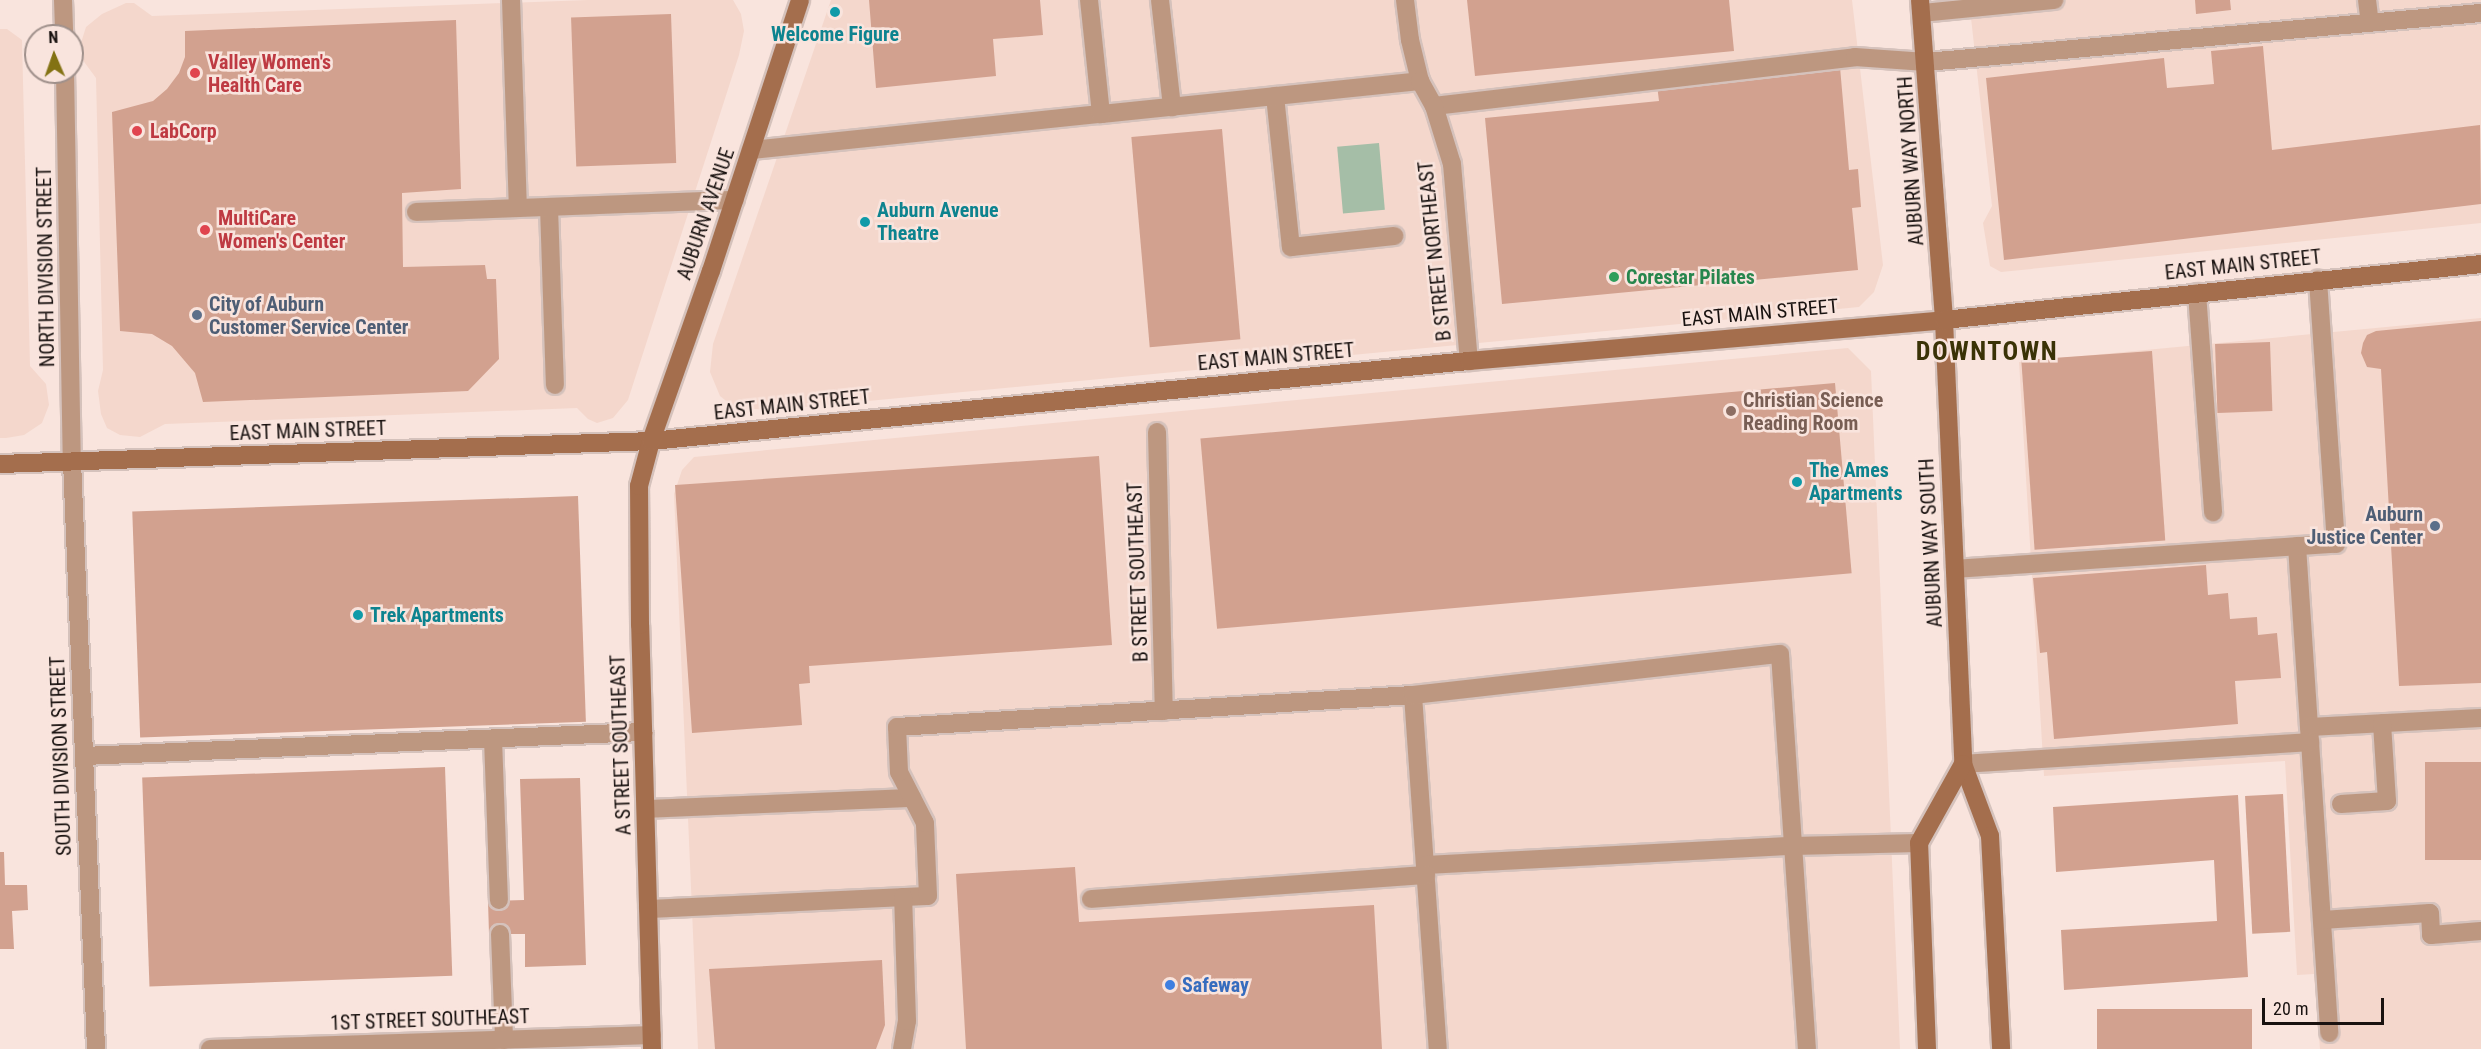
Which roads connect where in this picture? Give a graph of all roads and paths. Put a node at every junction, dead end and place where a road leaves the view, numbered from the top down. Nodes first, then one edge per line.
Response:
1 (63, 0) edge
2 (511, 0) edge
3 (800, 0) edge
4 (1089, 0) edge
5 (1160, 0) edge
6 (1405, 0) edge
7 (2054, 0) edge
8 (2367, 0) edge
9 (1921, 7) edge
10 (2481, 13) edge
11 (2370, 23) junction
12 (64, 24) edge
13 (1926, 62) junction
14 (1420, 81) junction
15 (65, 84) edge
16 (1275, 96) junction
17 (1434, 106) junction
18 (1172, 107) junction
19 (1101, 114) junction
20 (751, 150) junction
21 (735, 200) junction
22 (549, 207) junction
23 (518, 208) junction
24 (416, 212) dead end
25 (1394, 236) dead end
26 (2481, 264) edge
27 (2318, 280) junction
28 (2197, 293) junction
29 (1944, 320) junction
30 (1469, 361) junction
31 (555, 385) dead end
32 (1157, 432) dead end
33 (651, 441) junction
34 (72, 461) junction
35 (0, 464) edge
36 (2214, 512) dead end
37 (2297, 546) junction
38 (1955, 568) junction
39 (1413, 695) junction
40 (1164, 711) junction
41 (2481, 718) edge
42 (2382, 723) junction
43 (643, 732) junction
44 (2310, 735) junction
45 (493, 739) junction
46 (84, 756) junction
47 (1963, 764) junction
48 (912, 798) junction
49 (2341, 804) dead end
50 (646, 809) junction
51 (1919, 843) junction
52 (1793, 846) junction
53 (1426, 870) junction
54 (903, 897) junction
55 (1091, 899) dead end
56 (499, 900) dead end
57 (648, 909) junction
58 (2322, 920) junction
59 (2481, 931) edge
60 (500, 934) dead end
61 (2329, 1033) dead end
62 (504, 1040) junction
63 (652, 1042) edge
64 (96, 1049) edge
65 (210, 1049) edge
66 (902, 1049) edge
67 (1438, 1049) edge
68 (1807, 1049) edge
69 (1927, 1049) edge
70 (2001, 1049) edge

1 - 12 street
2 - 23 street
3 - 20 main road, AUBURN AVENUE
4 - 19 street
5 - 18 street
6 - 14 street, B STREET NORTHEAST
7 - 9 street
8 - 11 street
9 - 13 main road, AUBURN WAY NORTH
10 - 11 street
11 - 13 street
13 - 17 street
13 - 29 main road, AUBURN WAY NORTH
14 - 16 street
14 - 17 street, B STREET NORTHEAST
15 - 34 street, NORTH DIVISION STREET
16 - 18 street
16 - 25 street
17 - 30 street, B STREET NORTHEAST
18 - 19 street
19 - 20 street
20 - 21 main road, AUBURN AVENUE
21 - 22 street
21 - 33 main road, AUBURN AVENUE
22 - 23 street
22 - 31 street
23 - 24 street
26 - 27 main road, EAST MAIN STREET
27 - 28 main road, EAST MAIN STREET
27 - 37 street
28 - 29 main road, EAST MAIN STREET
28 - 36 street
29 - 30 main road, EAST MAIN STREET
29 - 38 main road, AUBURN WAY SOUTH
30 - 33 main road, EAST MAIN STREET
32 - 40 street, B STREET SOUTHEAST
33 - 34 main road, EAST MAIN STREET
33 - 43 main road, A STREET SOUTHEAST
34 - 35 main road, EAST MAIN STREET
34 - 46 street, SOUTH DIVISION STREET
37 - 38 street
37 - 44 street
38 - 47 main road, AUBURN WAY SOUTH
39 - 40 street
39 - 52 street
39 - 53 street
40 - 48 street
41 - 42 street
42 - 44 street
42 - 49 street
43 - 45 street
43 - 50 main road, A STREET SOUTHEAST
44 - 47 street
44 - 58 street
45 - 46 street
45 - 56 street
46 - 64 street, SOUTH DIVISION STREET
47 - 51 main road
47 - 70 main road, AUBURN WAY SOUTH
48 - 50 street
48 - 54 street
50 - 57 main road, A STREET SOUTHEAST
51 - 52 street
51 - 69 main road
52 - 53 street
52 - 68 street
53 - 55 street
53 - 67 street
54 - 57 street
54 - 66 street
57 - 63 main road, A STREET SOUTHEAST
58 - 59 street
58 - 61 street
60 - 62 street
62 - 63 street, 1ST STREET SOUTHEAST
62 - 65 street, 1ST STREET SOUTHEAST

